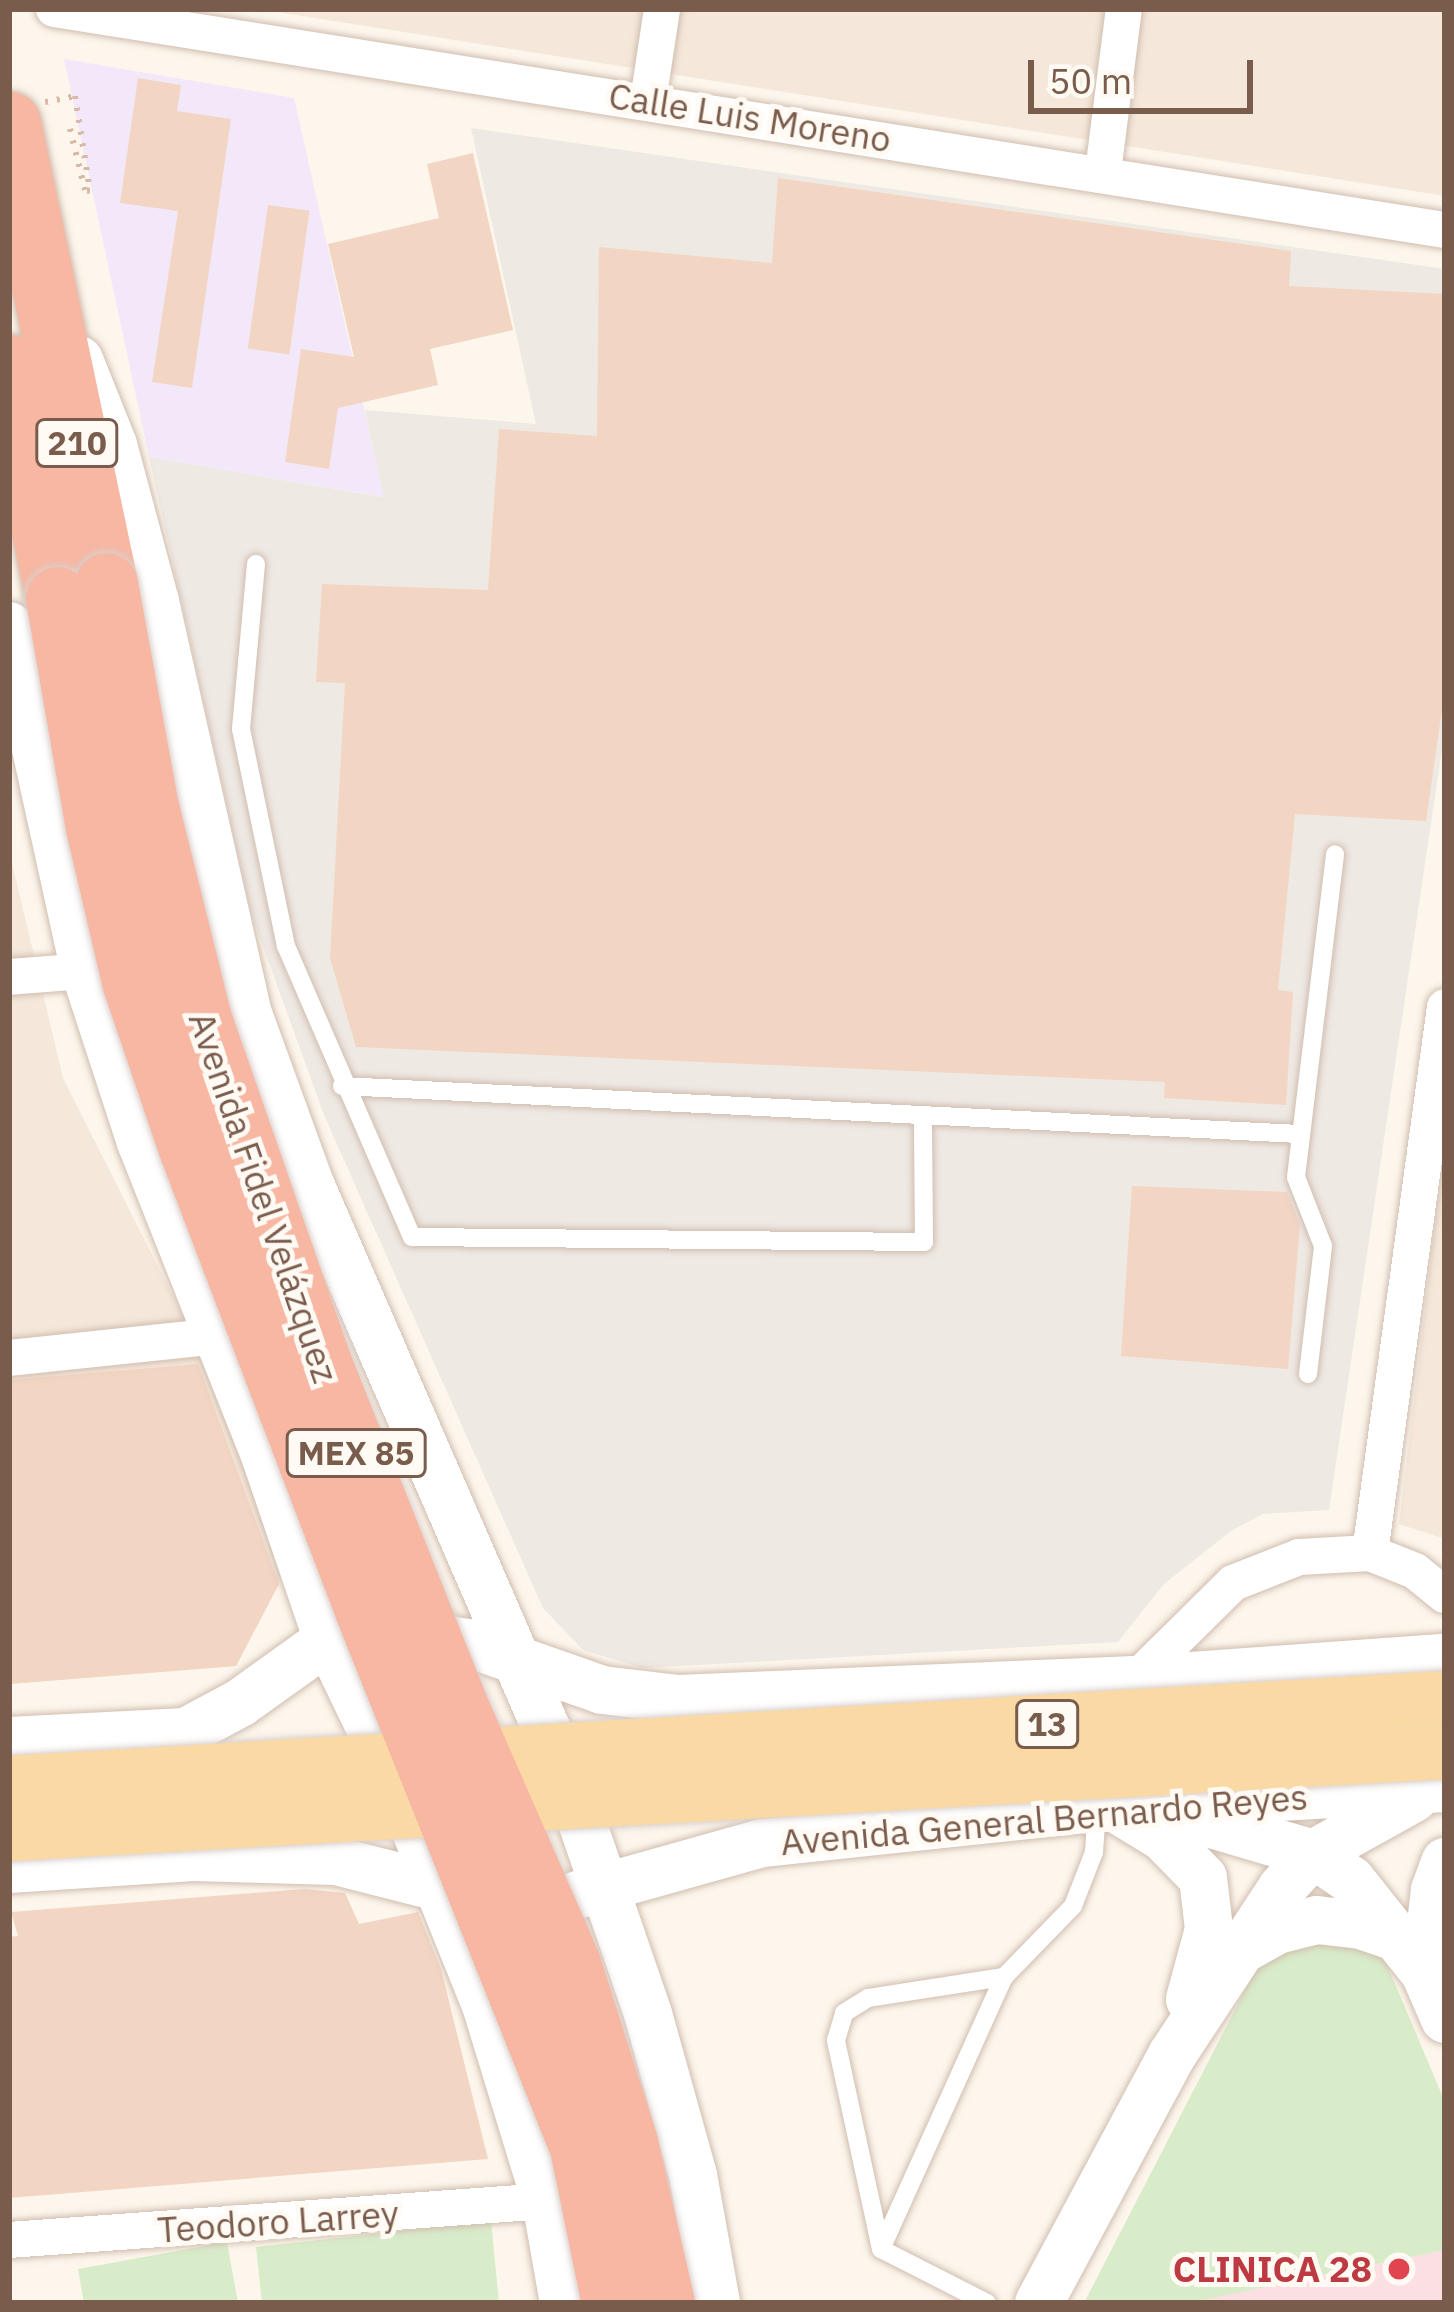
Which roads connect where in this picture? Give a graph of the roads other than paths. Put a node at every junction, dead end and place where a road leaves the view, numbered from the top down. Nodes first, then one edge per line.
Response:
1 (54, 9) edge
2 (662, 9) edge
3 (1124, 9) edge
4 (201, 21) edge
5 (648, 101) junction
6 (39, 126) edge
7 (1103, 172) junction
8 (1445, 230) edge
9 (49, 303) junction
10 (9, 366) edge
11 (256, 564) dead end
12 (57, 603) edge
13 (1335, 854) dead end
14 (85, 970) junction
15 (9, 976) edge
16 (1445, 1007) edge
17 (342, 1086) junction
18 (923, 1115) junction
19 (1301, 1134) junction
20 (1435, 1153) edge
21 (217, 1336) junction
22 (9, 1358) edge
23 (1308, 1374) dead end
24 (410, 1413) junction
25 (266, 1458) junction
26 (1370, 1553) junction
27 (1445, 1595) edge
28 (328, 1640) junction
29 (514, 1658) junction
30 (1445, 1658) edge
31 (1135, 1680) junction
32 (749, 1696) junction
33 (1445, 1698) edge
34 (186, 1732) junction
35 (9, 1741) edge
36 (1441, 1776) edge
37 (9, 1783) edge
38 (1116, 1806) junction
39 (9, 1834) edge
40 (762, 1843) junction
41 (1313, 1854) junction
42 (193, 1857) junction
43 (1445, 1862) edge
44 (9, 1869) edge
45 (441, 1887) junction
46 (605, 1887) junction
47 (1240, 1951) junction
48 (1414, 1956) junction
49 (1004, 1977) junction
50 (1445, 2019) edge
51 (1172, 2055) junction
52 (670, 2100) junction
53 (516, 2103) junction
54 (546, 2201) junction
55 (9, 2240) edge
56 (880, 2249) junction
57 (564, 2303) edge
58 (613, 2303) edge
59 (663, 2303) edge
60 (716, 2303) edge
61 (987, 2303) edge
62 (1040, 2303) edge

1 - 4 street, Calle Luis Moreno
2 - 5 street
3 - 7 street
4 - 5 street, Calle Luis Moreno
5 - 7 street, Calle Luis Moreno
6 - 9 highway, Avenida Fidel Velázquez / 210
7 - 8 street, Calle Luis Moreno
9 - 12 highway, Avenida Fidel Velázquez / 210
9 - 24 street
10 - 12 highway, Avenida Fidel Velázquez / 210
11 - 17 lane
12 - 14 street
12 - 58 highway, Avenida Fidel Velázquez / MEX 85, bridge
12 - 59 highway, Avenida Fidel Velázquez / MEX 85, bridge
13 - 19 lane
14 - 15 street
14 - 21 street
16 - 20 street
17 - 18 lane
17 - 18 lane
18 - 19 lane
19 - 23 lane
20 - 26 street
21 - 22 street
21 - 25 street
24 - 25 street
24 - 29 street
25 - 28 street
26 - 27 street
26 - 31 street
28 - 29 street
28 - 34 street
28 - 45 street
29 - 32 street
29 - 46 street
30 - 31 street
31 - 32 street
32 - 40 street
33 - 37 main road, 13, bridge
34 - 35 street
34 - 42 street
36 - 38 street, Avenida General Bernardo Reyes
36 - 39 main road, Avenida General Bernardo Reyes / 13, bridge
36 - 41 street
38 - 40 street, Avenida General Bernardo Reyes
38 - 41 street
38 - 49 lane
38 - 51 street
40 - 46 street, Avenida General Bernardo Reyes
41 - 47 street
41 - 48 street
42 - 44 street, Avenida General Bernardo Reyes
42 - 45 street, Avenida General Bernardo Reyes
43 - 48 street
45 - 46 street, Avenida General Bernardo Reyes
45 - 53 street
46 - 52 street
47 - 48 street
47 - 51 street
48 - 50 street
49 - 56 lane
49 - 56 lane
51 - 62 street
52 - 53 street
52 - 60 street
53 - 54 street
54 - 55 street, Teodoro Larrey
54 - 57 street
56 - 61 lane

